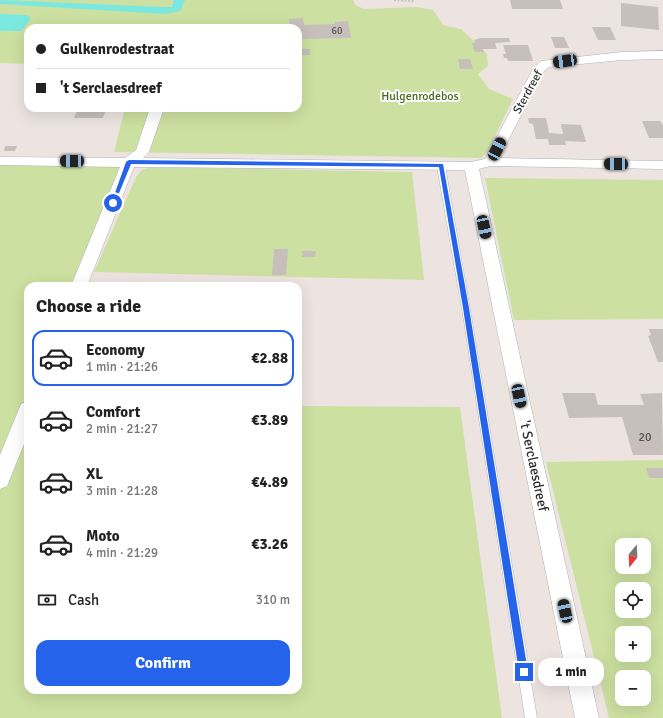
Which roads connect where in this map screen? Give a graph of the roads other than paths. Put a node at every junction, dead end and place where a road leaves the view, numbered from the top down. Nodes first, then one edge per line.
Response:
1 (663, 55) edge
2 (156, 112) edge
3 (0, 160) edge
4 (129, 162) junction
5 (490, 162) junction
6 (663, 165) edge
7 (441, 166) junction
8 (471, 166) junction
9 (81, 282) edge
10 (24, 419) edge
11 (0, 480) edge
12 (531, 718) edge
13 (587, 718) edge

1 - 5 street, Sterdreef
2 - 4 street
3 - 4 street
4 - 7 street
4 - 9 street
5 - 6 street
5 - 8 street
7 - 8 street
7 - 12 lane
8 - 13 street, 't Serclaesdreef
10 - 11 street

